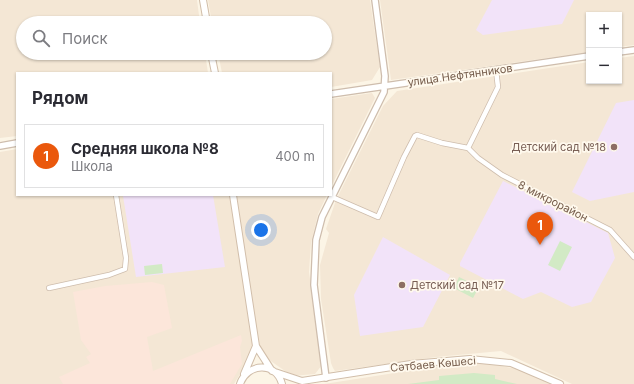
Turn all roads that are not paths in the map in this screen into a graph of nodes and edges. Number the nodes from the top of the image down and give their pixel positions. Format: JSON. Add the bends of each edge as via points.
{"nodes":[{"id":1,"x":203,"y":0,"type":"edge"},
{"id":2,"x":375,"y":0,"type":"edge"},
{"id":3,"x":206,"y":16,"type":"edge"},
{"id":4,"x":634,"y":50,"type":"edge"},
{"id":5,"x":622,"y":52,"type":"edge"},
{"id":6,"x":586,"y":56,"type":"edge"},
{"id":7,"x":212,"y":60,"type":"edge"},
{"id":8,"x":496,"y":70,"type":"junction"},
{"id":9,"x":215,"y":72,"type":"edge"},
{"id":10,"x":385,"y":86,"type":"junction"},
{"id":11,"x":332,"y":94,"type":"edge"},
{"id":12,"x":16,"y":143,"type":"edge"},
{"id":13,"x":0,"y":146,"type":"edge"},
{"id":14,"x":468,"y":148,"type":"junction"},
{"id":15,"x":116,"y":196,"type":"edge"},
{"id":16,"x":234,"y":196,"type":"edge"},
{"id":17,"x":332,"y":197,"type":"junction"},
{"id":18,"x":634,"y":257,"type":"edge"},
{"id":19,"x":49,"y":288,"type":"dead end"},
{"id":20,"x":256,"y":346,"type":"junction"},
{"id":21,"x":272,"y":370,"type":"junction"},
{"id":22,"x":327,"y":381,"type":"edge"},
{"id":23,"x":240,"y":382,"type":"edge"},
{"id":24,"x":300,"y":383,"type":"edge"},
{"id":25,"x":282,"y":384,"type":"edge"},
{"id":26,"x":560,"y":384,"type":"edge"}],
"edges":[{"from":1,"to":3,"type":"main road"},
{"from":2,"to":10,"type":"street"},
{"from":4,"to":5,"type":"street"},
{"from":6,"to":8,"type":"street","name":"улица Нефтянников"},
{"from":7,"to":9,"type":"main road"},
{"from":8,"to":10,"type":"street","name":"улица Нефтянников"},
{"from":8,"to":14,"type":"street","via":[[498,87]]},
{"from":10,"to":11,"type":"street","name":"улица Нефтянников"},
{"from":10,"to":17,"type":"street"},
{"from":12,"to":13,"type":"street"},
{"from":14,"to":17,"type":"street","via":[[415,136],[378,217]]},
{"from":14,"to":18,"type":"street","name":"8 микрорайон","via":[[502,175],[610,230]]},
{"from":15,"to":19,"type":"street","via":[[126,258],[125,269]]},
{"from":16,"to":20,"type":"main road"},
{"from":17,"to":22,"type":"street","via":[[322,217],[316,240],[314,285]]},
{"from":20,"to":21,"type":"main road"},
{"from":20,"to":23,"type":"main road"},
{"from":21,"to":23,"type":"main road","name":"Сәтбаев Көшесі","via":[[259,367],[252,369]]},
{"from":21,"to":24,"type":"main road","name":"Сәтбаев Көшесі"},
{"from":21,"to":25,"type":"main road"},
{"from":22,"to":24,"type":"main road","name":"Сәтбаев Көшесі"},
{"from":22,"to":26,"type":"main road","name":"Сәтбаев Көшесі","via":[[411,364],[470,359],[512,363]]}]}
